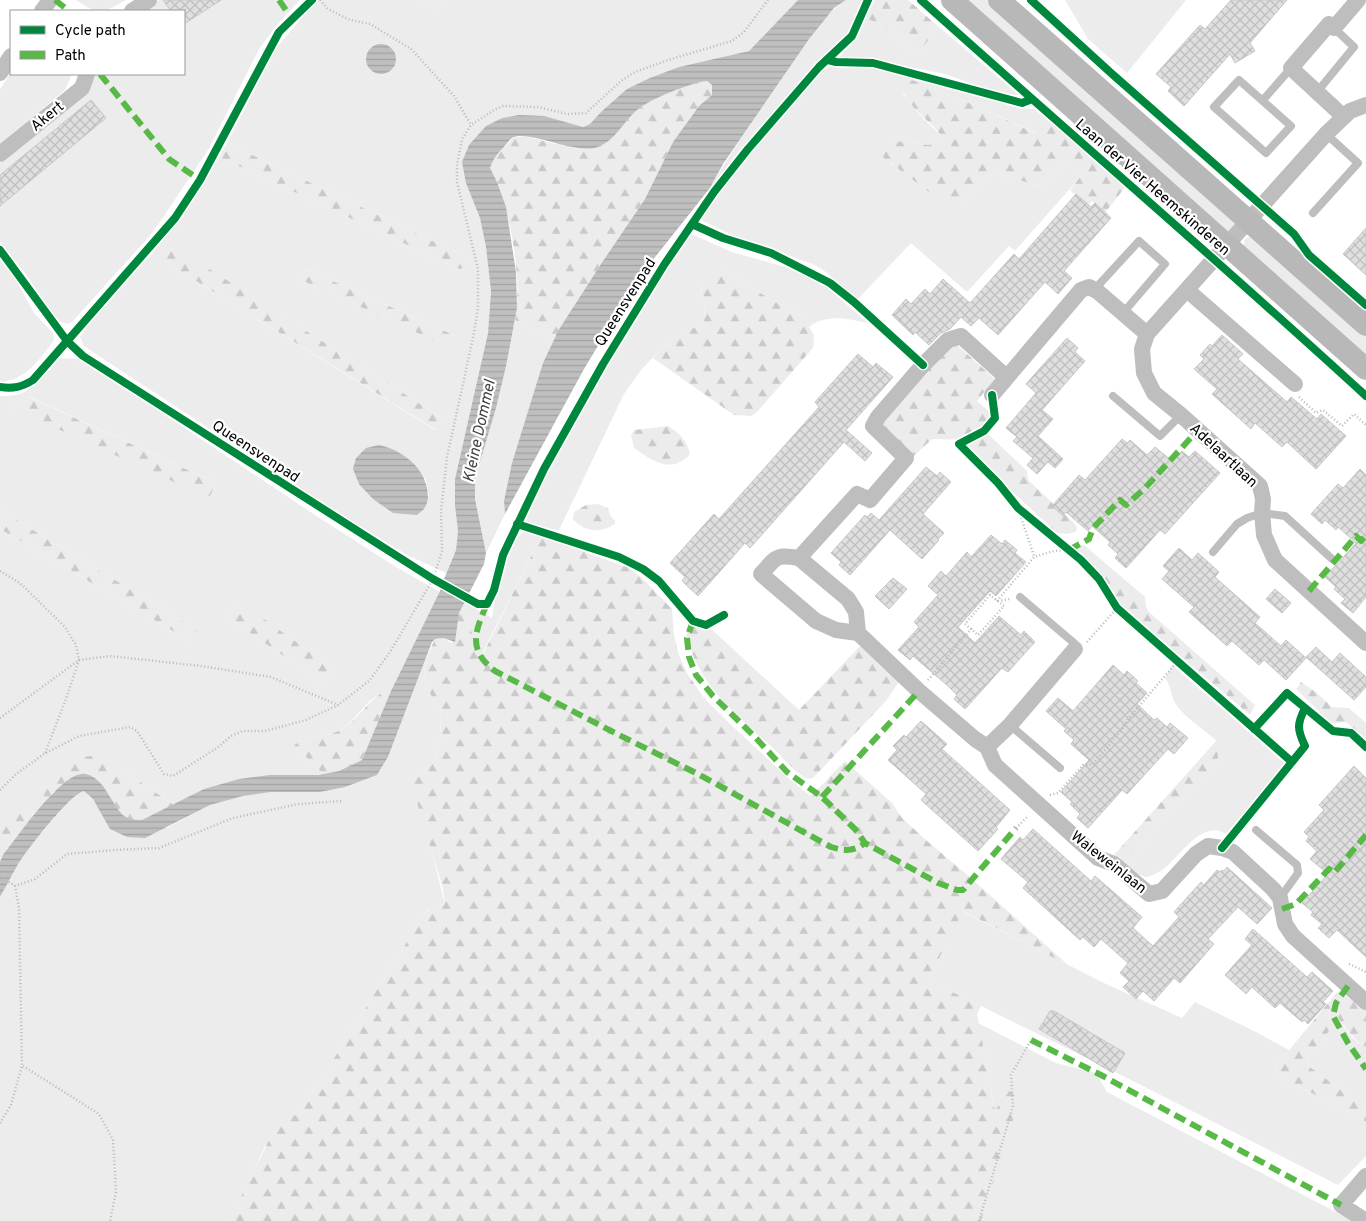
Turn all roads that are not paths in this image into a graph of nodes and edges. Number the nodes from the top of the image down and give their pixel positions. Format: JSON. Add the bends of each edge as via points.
{"nodes":[{"id":1,"x":149,"y":0,"type":"edge"},
{"id":2,"x":952,"y":0,"type":"edge"},
{"id":3,"x":1000,"y":0,"type":"edge"},
{"id":4,"x":1358,"y":0,"type":"edge"},
{"id":5,"x":134,"y":10,"type":"edge"},
{"id":6,"x":1334,"y":28,"type":"junction"},
{"id":7,"x":10,"y":58,"type":"edge"},
{"id":8,"x":1291,"y":68,"type":"junction"},
{"id":9,"x":0,"y":73,"type":"edge"},
{"id":10,"x":86,"y":75,"type":"edge"},
{"id":11,"x":1317,"y":92,"type":"junction"},
{"id":12,"x":1263,"y":100,"type":"junction"},
{"id":13,"x":1366,"y":105,"type":"edge"},
{"id":14,"x":1344,"y":117,"type":"junction"},
{"id":15,"x":1326,"y":134,"type":"junction"},
{"id":16,"x":0,"y":154,"type":"edge"},
{"id":17,"x":1314,"y":213,"type":"dead end"},
{"id":18,"x":1249,"y":221,"type":"junction"},
{"id":19,"x":1228,"y":246,"type":"junction"},
{"id":20,"x":1094,"y":290,"type":"junction"},
{"id":21,"x":1187,"y":290,"type":"junction"},
{"id":22,"x":1122,"y":313,"type":"junction"},
{"id":23,"x":1366,"y":325,"type":"edge"},
{"id":24,"x":1148,"y":334,"type":"junction"},
{"id":25,"x":1366,"y":369,"type":"edge"},
{"id":26,"x":1006,"y":377,"type":"junction"},
{"id":27,"x":1295,"y":384,"type":"road end"},
{"id":28,"x":992,"y":394,"type":"dead end"},
{"id":29,"x":1113,"y":396,"type":"dead end"},
{"id":30,"x":1181,"y":415,"type":"junction"},
{"id":31,"x":1262,"y":513,"type":"junction"},
{"id":32,"x":1213,"y":552,"type":"dead end"},
{"id":33,"x":798,"y":558,"type":"junction"},
{"id":34,"x":1331,"y":558,"type":"dead end"},
{"id":35,"x":1020,"y":597,"type":"dead end"},
{"id":36,"x":858,"y":634,"type":"junction"},
{"id":37,"x":1366,"y":643,"type":"edge"},
{"id":38,"x":1075,"y":649,"type":"joint"},
{"id":39,"x":1010,"y":725,"type":"junction"},
{"id":40,"x":987,"y":747,"type":"junction"},
{"id":41,"x":1060,"y":768,"type":"dead end"},
{"id":42,"x":1256,"y":830,"type":"dead end"},
{"id":43,"x":1280,"y":898,"type":"junction"},
{"id":44,"x":1366,"y":1002,"type":"edge"},
{"id":45,"x":1366,"y":1176,"type":"edge"},
{"id":46,"x":1366,"y":1221,"type":"edge"}],
"edges":[{"from":1,"to":5,"type":"street"},
{"from":2,"to":19,"type":"street","name":"Laan der Vier Heemskinderen"},
{"from":3,"to":18,"type":"street"},
{"from":4,"to":6,"type":"street"},
{"from":6,"to":8,"type":"street","via":[[1328,24]]},
{"from":6,"to":11,"type":"lane","via":[[1354,47]]},
{"from":7,"to":9,"type":"street"},
{"from":8,"to":11,"type":"street"},
{"from":8,"to":12,"type":"lane"},
{"from":10,"to":16,"type":"street","name":"Akert","via":[[82,88]]},
{"from":11,"to":14,"type":"street"},
{"from":12,"to":12,"type":"lane","via":[[1290,126],[1266,153],[1214,107],[1239,80]]},
{"from":13,"to":14,"type":"street","name":"Adelaartlaan"},
{"from":14,"to":15,"type":"street","name":"Adelaartlaan"},
{"from":15,"to":17,"type":"lane","via":[[1358,163]]},
{"from":15,"to":18,"type":"street","name":"Adelaartlaan"},
{"from":18,"to":19,"type":"street","name":"Adelaartlaan"},
{"from":18,"to":23,"type":"street"},
{"from":19,"to":21,"type":"street","name":"Adelaartlaan"},
{"from":19,"to":25,"type":"street","name":"Laan der Vier Heemskinderen"},
{"from":20,"to":22,"type":"street"},
{"from":20,"to":22,"type":"lane","via":[[1139,241],[1165,264]]},
{"from":20,"to":26,"type":"street","via":[[1089,287],[1081,290]]},
{"from":21,"to":24,"type":"street","name":"Adelaartlaan"},
{"from":21,"to":27,"type":"street"},
{"from":22,"to":24,"type":"street"},
{"from":24,"to":30,"type":"street","name":"Adelaartlaan","via":[[1142,349],[1144,373],[1154,393]]},
{"from":26,"to":28,"type":"street"},
{"from":26,"to":33,"type":"street","via":[[961,336],[948,340],[873,426],[906,458],[870,500],[857,494]]},
{"from":29,"to":30,"type":"lane","via":[[1160,436]]},
{"from":30,"to":31,"type":"street","name":"Adelaartlaan","via":[[1260,486]]},
{"from":31,"to":32,"type":"lane","via":[[1237,524]]},
{"from":31,"to":34,"type":"lane","via":[[1285,516]]},
{"from":31,"to":37,"type":"street","name":"Adelaartlaan","via":[[1264,535],[1275,560]]},
{"from":33,"to":36,"type":"street","via":[[848,599],[856,612]]},
{"from":33,"to":36,"type":"street","via":[[783,555],[762,574],[816,621],[836,630]]},
{"from":35,"to":38,"type":"lane","via":[[1074,643]]},
{"from":36,"to":40,"type":"street","name":"Waleweinlaan","via":[[919,691]]},
{"from":38,"to":39,"type":"street"},
{"from":39,"to":40,"type":"street"},
{"from":39,"to":41,"type":"lane"},
{"from":40,"to":43,"type":"street","name":"Waleweinlaan","via":[[995,765],[1098,858],[1114,864],[1149,894],[1162,892],[1196,854],[1208,846],[1233,852]]},
{"from":42,"to":43,"type":"lane","via":[[1297,865],[1298,873]]},
{"from":43,"to":44,"type":"street","via":[[1285,924],[1293,936]]},
{"from":45,"to":46,"type":"street","via":[[1341,1205]]}]}
